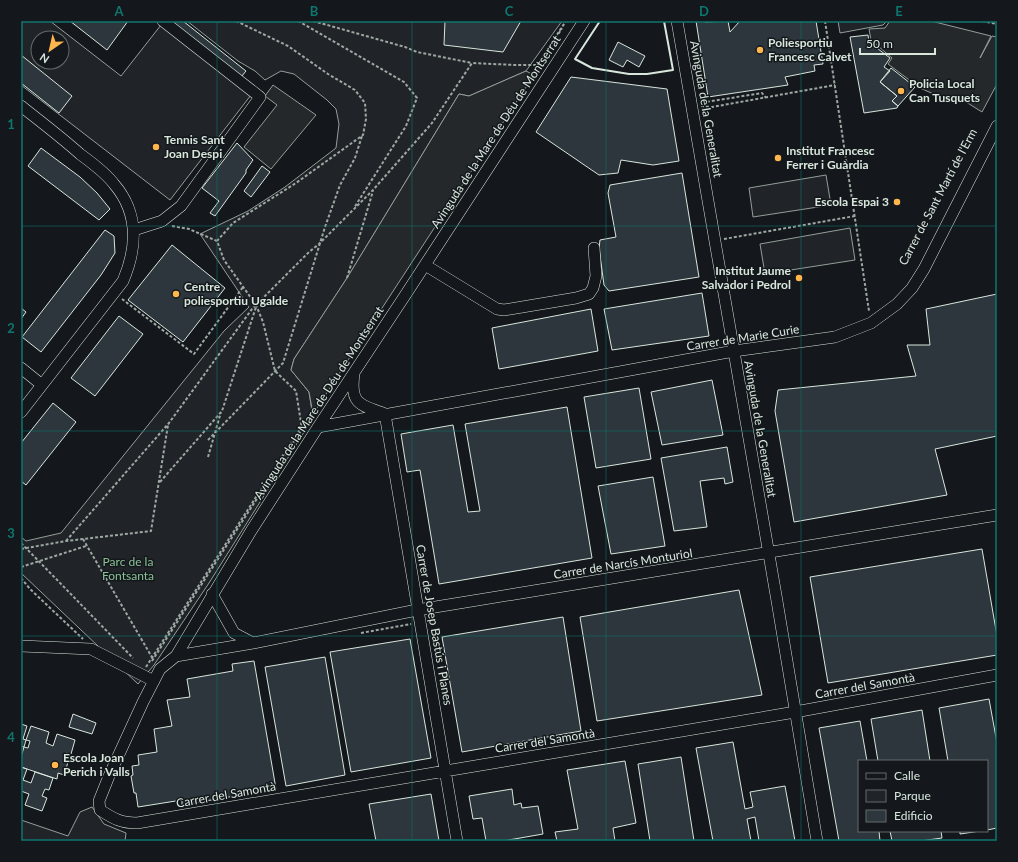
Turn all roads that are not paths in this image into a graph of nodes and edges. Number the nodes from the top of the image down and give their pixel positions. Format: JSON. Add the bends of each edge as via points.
{"nodes":[{"id":1,"x":163,"y":21,"type":"edge"},
{"id":2,"x":584,"y":21,"type":"edge"},
{"id":3,"x":677,"y":21,"type":"edge"},
{"id":4,"x":21,"y":106,"type":"edge"},
{"id":5,"x":997,"y":126,"type":"edge"},
{"id":6,"x":134,"y":230,"type":"junction"},
{"id":7,"x":594,"y":248,"type":"dead end"},
{"id":8,"x":425,"y":265,"type":"junction"},
{"id":9,"x":734,"y":351,"type":"junction"},
{"id":10,"x":21,"y":368,"type":"edge"},
{"id":11,"x":354,"y":374,"type":"junction"},
{"id":12,"x":42,"y":385,"type":"junction"},
{"id":13,"x":21,"y":412,"type":"edge"},
{"id":14,"x":385,"y":414,"type":"junction"},
{"id":15,"x":318,"y":426,"type":"junction"},
{"id":16,"x":997,"y":515,"type":"edge"},
{"id":17,"x":769,"y":553,"type":"junction"},
{"id":18,"x":212,"y":594,"type":"junction"},
{"id":19,"x":417,"y":610,"type":"junction"},
{"id":20,"x":254,"y":643,"type":"junction"},
{"id":21,"x":21,"y":646,"type":"edge"},
{"id":22,"x":176,"y":656,"type":"junction"},
{"id":23,"x":997,"y":676,"type":"edge"},
{"id":24,"x":154,"y":681,"type":"junction"},
{"id":25,"x":795,"y":712,"type":"junction"},
{"id":26,"x":446,"y":771,"type":"junction"},
{"id":27,"x":100,"y":810,"type":"joint"},
{"id":28,"x":457,"y":841,"type":"edge"},
{"id":29,"x":817,"y":841,"type":"edge"}],
"edges":[{"from":1,"to":6,"type":"street","via":[[260,97],[181,206],[162,221]]},
{"from":2,"to":8,"type":"street","name":"Avinguda de la Mare de Déu de Montserrat"},
{"from":3,"to":9,"type":"street","name":"Avinguda de la Generalitat"},
{"from":4,"to":6,"type":"street","via":[[115,185],[126,201]]},
{"from":5,"to":9,"type":"street","name":"Carrer de Marie Curie","via":[[924,269],[912,288],[897,304],[871,323],[835,338]]},
{"from":6,"to":12,"type":"street","via":[[131,260],[122,281]]},
{"from":7,"to":8,"type":"street","via":[[596,276],[589,294],[504,310],[497,309]]},
{"from":8,"to":11,"type":"street","name":"Avinguda de la Mare de Déu de Montserrat"},
{"from":9,"to":14,"type":"street","name":"Carrer de Marie Curie"},
{"from":9,"to":17,"type":"street","name":"Avinguda de la Generalitat"},
{"from":10,"to":12,"type":"street"},
{"from":11,"to":14,"type":"street","name":"Carrer de Marie Curie","via":[[352,389],[357,400],[363,407]]},
{"from":11,"to":15,"type":"street","name":"Avinguda de la Mare de Déu de Montserrat"},
{"from":12,"to":13,"type":"street"},
{"from":14,"to":15,"type":"street","name":"Carrer de Marie Curie"},
{"from":14,"to":19,"type":"street","name":"Carrer de Josep Bastús i Planes"},
{"from":15,"to":18,"type":"street","name":"Avinguda de la Mare de Déu de Montserrat"},
{"from":16,"to":17,"type":"street","name":"Carrer de Narcís Monturiol"},
{"from":17,"to":19,"type":"street","name":"Carrer de Narcís Monturiol"},
{"from":17,"to":25,"type":"street","name":"Avinguda de la Generalitat"},
{"from":18,"to":20,"type":"street","via":[[234,633]]},
{"from":18,"to":22,"type":"street","name":"Avinguda de la Mare de Déu de Montserrat"},
{"from":19,"to":20,"type":"street","name":"Carrer de Narcís Monturiol"},
{"from":19,"to":26,"type":"street","name":"Carrer de Josep Bastús i Planes"},
{"from":20,"to":22,"type":"street","name":"Carrer de Narcís Monturiol"},
{"from":21,"to":24,"type":"street","via":[[91,649]]},
{"from":22,"to":24,"type":"street","name":"Avinguda de la Mare de Déu de Montserrat","via":[[160,670]]},
{"from":23,"to":25,"type":"street","name":"Carrer del Samontà"},
{"from":24,"to":27,"type":"street","name":"Avinguda de la Mare de Déu de Montserrat","via":[[109,776],[99,801]]},
{"from":25,"to":26,"type":"street","name":"Carrer del Samontà"},
{"from":25,"to":29,"type":"street","name":"Avinguda de la Generalitat"},
{"from":26,"to":27,"type":"street","name":"Carrer del Samontà","via":[[137,823],[125,823]]},
{"from":26,"to":28,"type":"street","name":"Carrer de Josep Bastús i Planes"}]}
